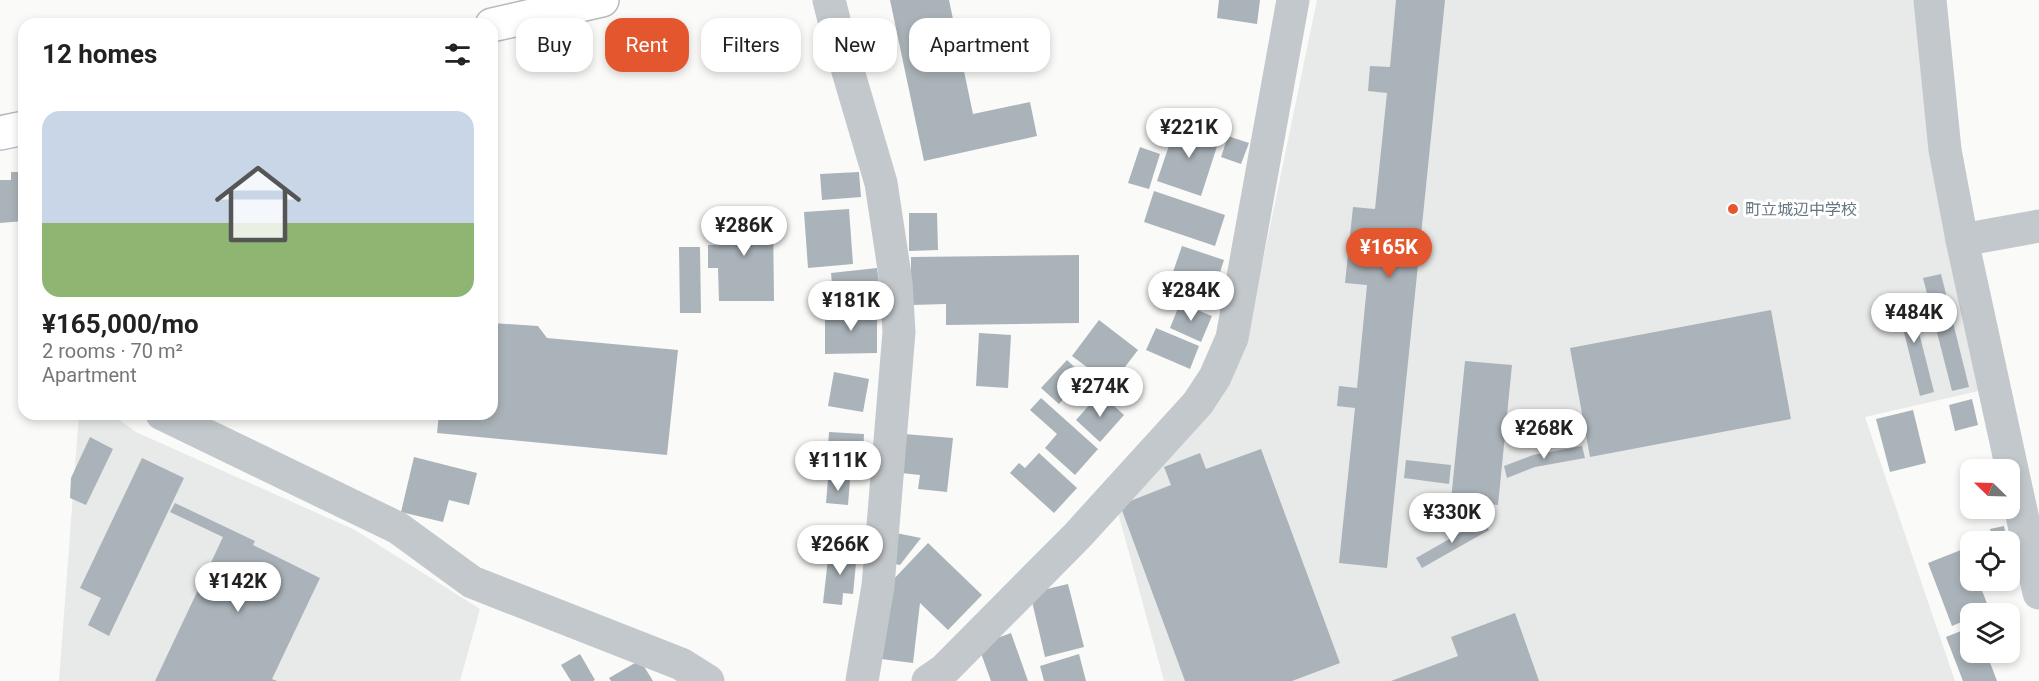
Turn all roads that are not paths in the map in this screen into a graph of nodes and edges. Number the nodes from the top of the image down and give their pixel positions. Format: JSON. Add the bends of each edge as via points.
{"nodes":[{"id":1,"x":602,"y":0,"type":"edge"},
{"id":2,"x":830,"y":0,"type":"edge"},
{"id":3,"x":1293,"y":0,"type":"edge"},
{"id":4,"x":1929,"y":0,"type":"edge"},
{"id":5,"x":498,"y":24,"type":"edge"},
{"id":6,"x":18,"y":129,"type":"edge"},
{"id":7,"x":0,"y":133,"type":"edge"},
{"id":8,"x":2039,"y":226,"type":"edge"},
{"id":9,"x":1962,"y":240,"type":"junction"},
{"id":10,"x":174,"y":420,"type":"edge"},
{"id":11,"x":2039,"y":593,"type":"edge"},
{"id":12,"x":708,"y":681,"type":"edge"},
{"id":13,"x":862,"y":681,"type":"edge"},
{"id":14,"x":928,"y":681,"type":"edge"}],
"edges":[{"from":1,"to":5,"type":"main road"},
{"from":2,"to":13,"type":"street","via":[[881,183],[896,282],[899,333],[878,586]]},
{"from":3,"to":14,"type":"street","via":[[1232,338],[1215,377],[1198,403],[1078,535],[944,670]]},
{"from":4,"to":9,"type":"street","via":[[1945,150]]},
{"from":6,"to":7,"type":"main road"},
{"from":8,"to":9,"type":"street"},
{"from":9,"to":11,"type":"street"},
{"from":10,"to":12,"type":"street","via":[[398,528],[472,582],[681,664]]}]}
